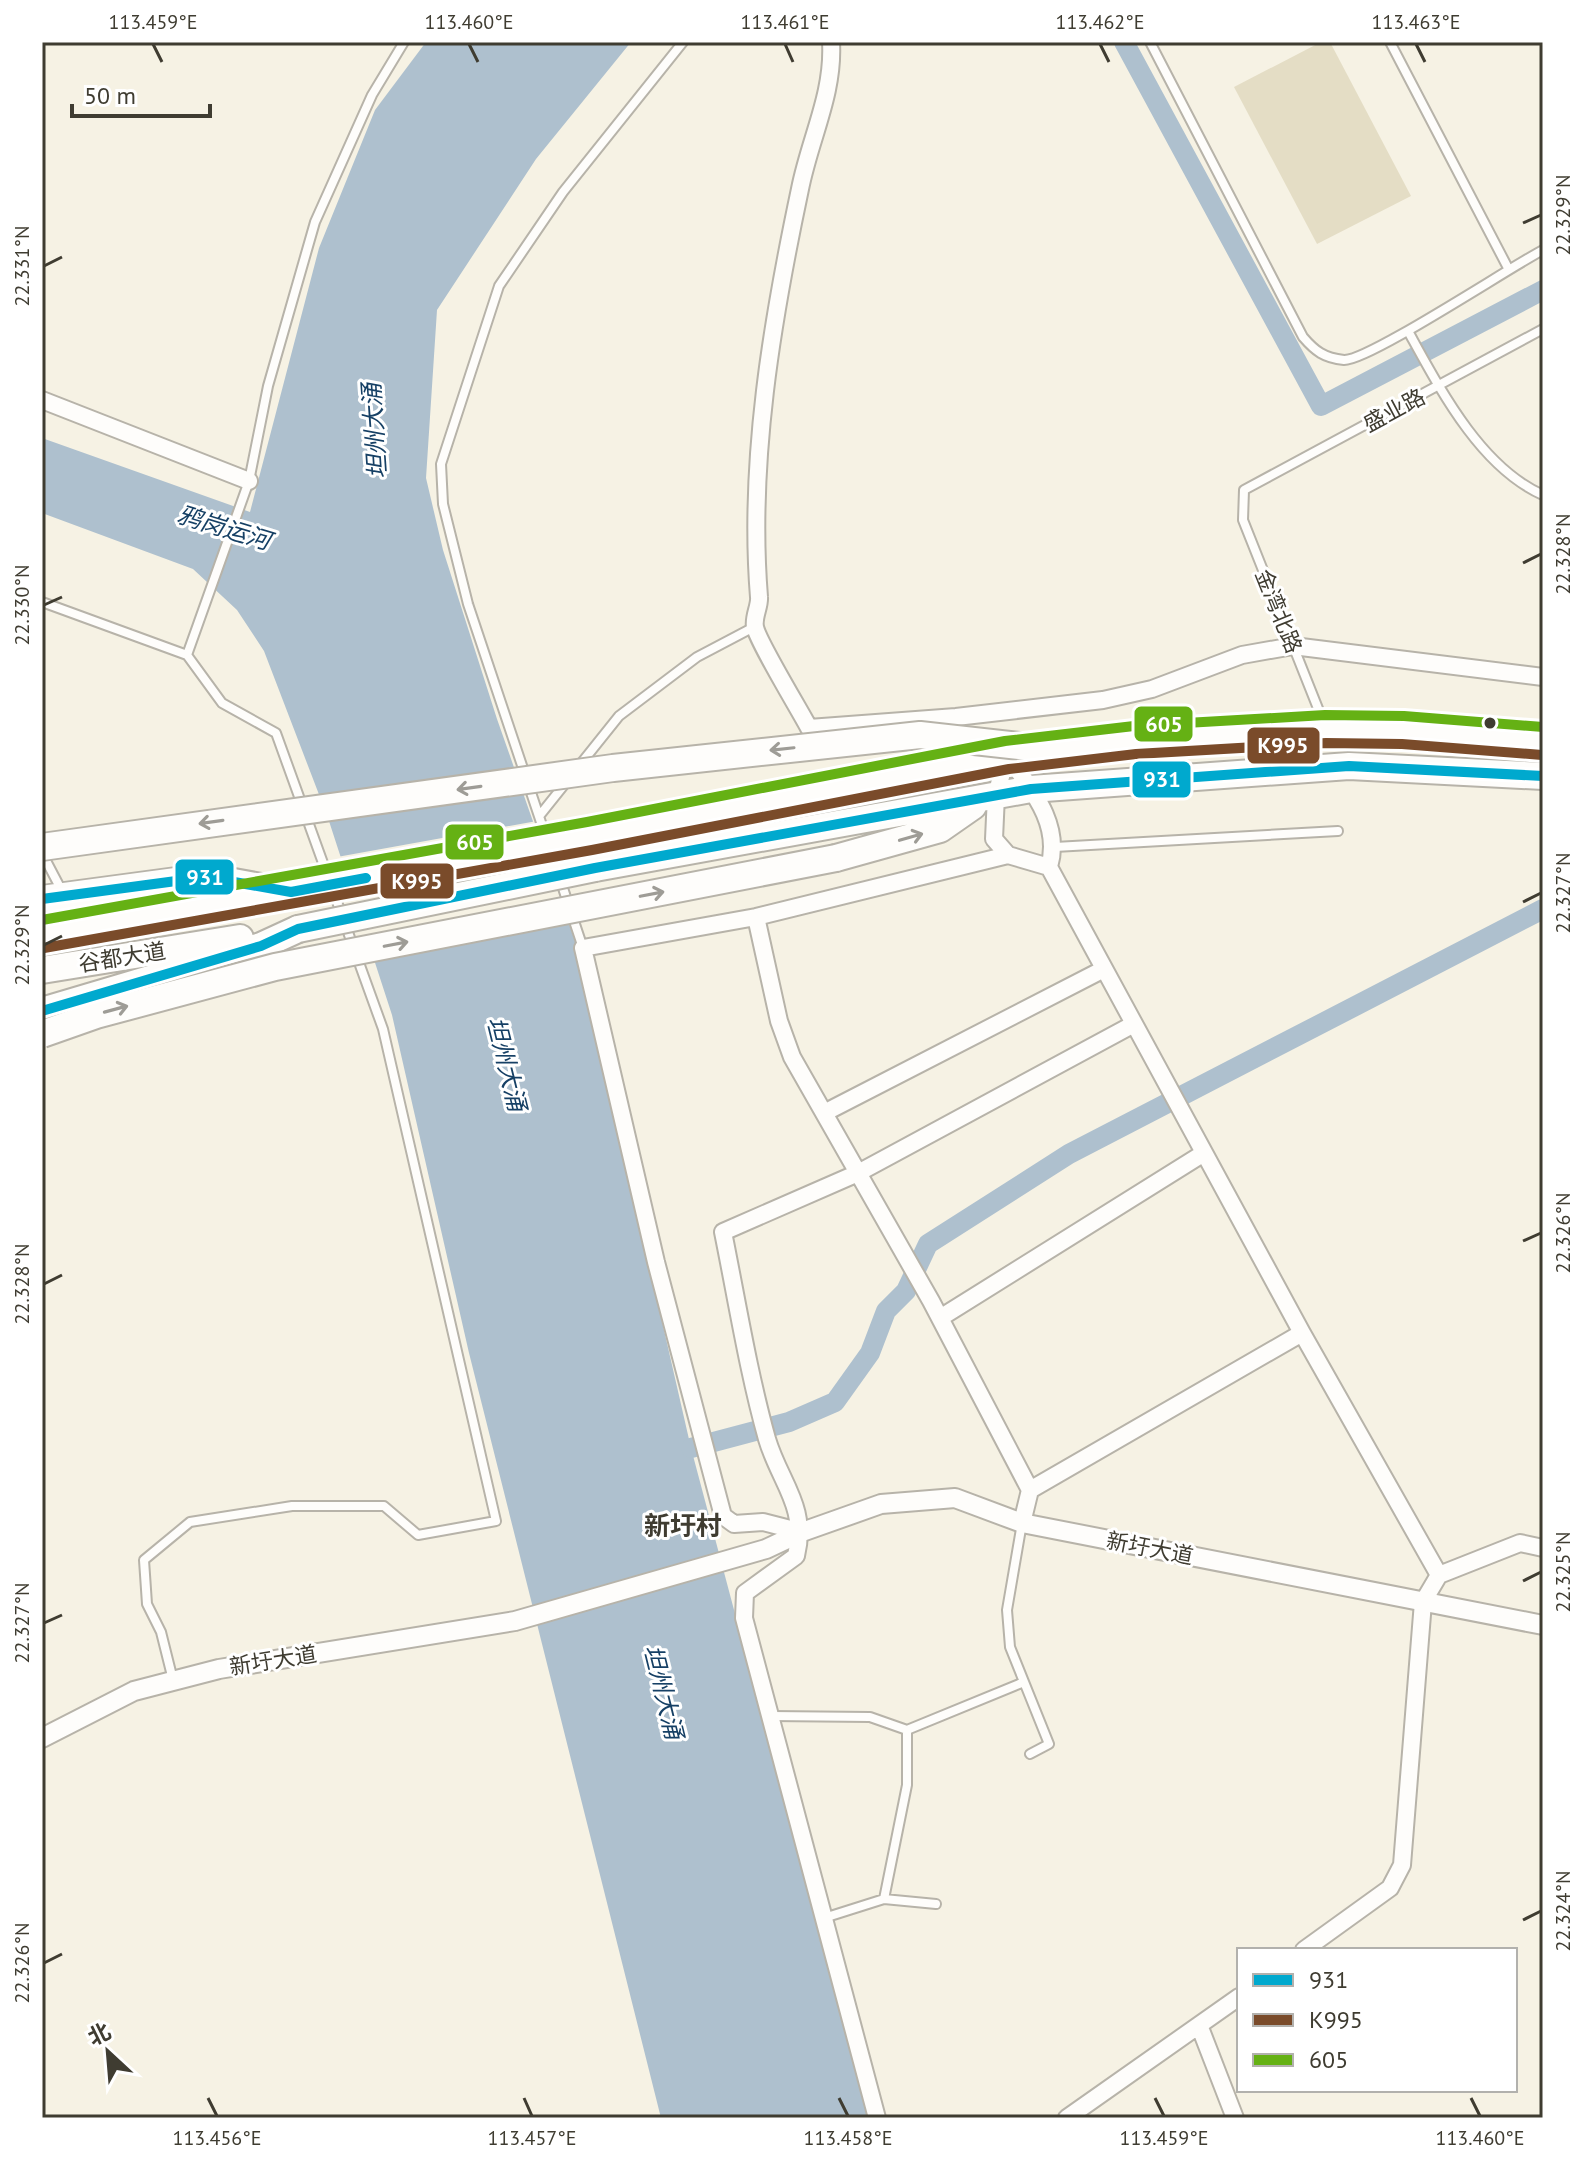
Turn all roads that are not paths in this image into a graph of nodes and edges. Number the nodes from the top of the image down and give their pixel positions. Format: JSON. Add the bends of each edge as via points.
{"nodes":[{"id":1,"x":404,"y":42,"type":"edge"},
{"id":2,"x":683,"y":42,"type":"edge"},
{"id":3,"x":831,"y":42,"type":"edge"},
{"id":4,"x":1150,"y":42,"type":"edge"},
{"id":5,"x":1390,"y":42,"type":"edge"},
{"id":6,"x":1543,"y":250,"type":"edge"},
{"id":7,"x":1508,"y":268,"type":"junction"},
{"id":8,"x":1543,"y":329,"type":"edge"},
{"id":9,"x":1408,"y":331,"type":"junction"},
{"id":10,"x":1438,"y":386,"type":"junction"},
{"id":11,"x":42,"y":400,"type":"edge"},
{"id":12,"x":246,"y":489,"type":"junction"},
{"id":13,"x":1244,"y":490,"type":"joint"},
{"id":14,"x":1543,"y":495,"type":"edge"},
{"id":15,"x":42,"y":602,"type":"edge"},
{"id":16,"x":755,"y":627,"type":"junction"},
{"id":17,"x":1293,"y":646,"type":"junction"},
{"id":18,"x":187,"y":655,"type":"junction"},
{"id":19,"x":1543,"y":677,"type":"edge"},
{"id":20,"x":1326,"y":729,"type":"junction"},
{"id":21,"x":1543,"y":741,"type":"edge"},
{"id":22,"x":1055,"y":750,"type":"junction"},
{"id":23,"x":1007,"y":755,"type":"junction"},
{"id":24,"x":1543,"y":776,"type":"edge"},
{"id":25,"x":1031,"y":789,"type":"junction"},
{"id":26,"x":988,"y":798,"type":"junction"},
{"id":27,"x":540,"y":815,"type":"junction"},
{"id":28,"x":1338,"y":831,"type":"dead end"},
{"id":29,"x":1055,"y":847,"type":"junction"},
{"id":30,"x":42,"y":850,"type":"edge"},
{"id":31,"x":1008,"y":855,"type":"junction"},
{"id":32,"x":1049,"y":867,"type":"junction"},
{"id":33,"x":291,"y":892,"type":"junction"},
{"id":34,"x":54,"y":898,"type":"edge"},
{"id":35,"x":756,"y":917,"type":"junction"},
{"id":36,"x":298,"y":929,"type":"junction"},
{"id":37,"x":42,"y":934,"type":"edge"},
{"id":38,"x":583,"y":948,"type":"junction"},
{"id":39,"x":1104,"y":969,"type":"junction"},
{"id":40,"x":42,"y":970,"type":"edge"},
{"id":41,"x":42,"y":1011,"type":"edge"},
{"id":42,"x":1134,"y":1024,"type":"junction"},
{"id":43,"x":42,"y":1034,"type":"edge"},
{"id":44,"x":824,"y":1113,"type":"junction"},
{"id":45,"x":1204,"y":1153,"type":"junction"},
{"id":46,"x":858,"y":1173,"type":"junction"},
{"id":47,"x":940,"y":1318,"type":"junction"},
{"id":48,"x":1302,"y":1333,"type":"junction"},
{"id":49,"x":1030,"y":1490,"type":"junction"},
{"id":50,"x":1022,"y":1523,"type":"junction"},
{"id":51,"x":802,"y":1532,"type":"junction"},
{"id":52,"x":1543,"y":1548,"type":"edge"},
{"id":53,"x":1439,"y":1575,"type":"junction"},
{"id":54,"x":1423,"y":1602,"type":"junction"},
{"id":55,"x":1543,"y":1625,"type":"edge"},
{"id":56,"x":173,"y":1680,"type":"junction"},
{"id":57,"x":1024,"y":1682,"type":"junction"},
{"id":58,"x":770,"y":1716,"type":"junction"},
{"id":59,"x":907,"y":1730,"type":"junction"},
{"id":60,"x":42,"y":1738,"type":"edge"},
{"id":61,"x":1030,"y":1754,"type":"dead end"},
{"id":62,"x":884,"y":1899,"type":"junction"},
{"id":63,"x":936,"y":1904,"type":"dead end"},
{"id":64,"x":824,"y":1918,"type":"junction"},
{"id":65,"x":1307,"y":1948,"type":"edge"},
{"id":66,"x":1237,"y":1998,"type":"edge"},
{"id":67,"x":1199,"y":2025,"type":"junction"},
{"id":68,"x":877,"y":2118,"type":"edge"},
{"id":69,"x":1067,"y":2118,"type":"edge"},
{"id":70,"x":1235,"y":2118,"type":"edge"}],
"edges":[{"from":1,"to":12,"type":"lane","via":[[372,95],[315,222],[268,386]]},
{"from":2,"to":27,"type":"lane","via":[[563,192],[499,286],[441,464],[443,504],[468,604]]},
{"from":3,"to":16,"type":"street","via":[[830,89],[808,151],[776,313],[758,477]]},
{"from":4,"to":9,"type":"lane","via":[[1303,337],[1319,355],[1347,360]]},
{"from":5,"to":7,"type":"lane"},
{"from":6,"to":7,"type":"lane"},
{"from":7,"to":9,"type":"lane"},
{"from":8,"to":10,"type":"lane","name":"盛业路"},
{"from":9,"to":10,"type":"lane"},
{"from":10,"to":13,"type":"lane","name":"盛业路"},
{"from":10,"to":14,"type":"lane","via":[[1459,420],[1522,486]]},
{"from":11,"to":12,"type":"street"},
{"from":12,"to":18,"type":"lane"},
{"from":13,"to":17,"type":"lane","name":"金湾北路","via":[[1243,520]]},
{"from":15,"to":18,"type":"lane"},
{"from":16,"to":17,"type":"street","via":[[809,728],[1103,700],[1152,689],[1242,655]]},
{"from":16,"to":27,"type":"lane","via":[[697,657],[619,716]]},
{"from":17,"to":19,"type":"street"},
{"from":17,"to":20,"type":"lane","name":"金湾北路"},
{"from":18,"to":56,"type":"lane","via":[[222,703],[276,733],[316,834],[383,1029],[496,1521],[418,1535],[384,1506],[292,1506],[190,1522],[144,1560],[147,1604],[161,1632]]},
{"from":20,"to":21,"type":"highway"},
{"from":20,"to":22,"type":"highway"},
{"from":22,"to":23,"type":"highway"},
{"from":22,"to":30,"type":"highway","one_way":true,"bridge":true,"via":[[920,735],[613,768]]},
{"from":23,"to":25,"type":"street"},
{"from":23,"to":26,"type":"street"},
{"from":23,"to":33,"type":"highway","name":"谷都大道","bridge":true},
{"from":24,"to":25,"type":"highway","via":[[1349,766]]},
{"from":25,"to":26,"type":"highway"},
{"from":25,"to":29,"type":"street","via":[[1049,820]]},
{"from":26,"to":31,"type":"street","via":[[994,839]]},
{"from":26,"to":36,"type":"highway","bridge":true,"via":[[595,868]]},
{"from":43,"to":26,"type":"highway","one_way":true,"bridge":true,"via":[[275,967],[836,858],[940,829]]},
{"from":27,"to":38,"type":"lane"},
{"from":28,"to":29,"type":"lane"},
{"from":29,"to":32,"type":"street"},
{"from":30,"to":34,"type":"lane"},
{"from":31,"to":32,"type":"street"},
{"from":31,"to":35,"type":"street"},
{"from":32,"to":39,"type":"street"},
{"from":33,"to":34,"type":"highway","via":[[206,877]]},
{"from":33,"to":37,"type":"highway","name":"谷都大道"},
{"from":35,"to":38,"type":"street"},
{"from":35,"to":44,"type":"street","via":[[779,1021],[792,1057]]},
{"from":36,"to":40,"type":"highway","name":"谷都大道"},
{"from":36,"to":41,"type":"highway","via":[[261,946]]},
{"from":38,"to":51,"type":"street","via":[[656,1262],[723,1516],[734,1524],[763,1522]]},
{"from":39,"to":42,"type":"street"},
{"from":39,"to":44,"type":"street"},
{"from":42,"to":45,"type":"street"},
{"from":42,"to":46,"type":"street"},
{"from":44,"to":46,"type":"street"},
{"from":45,"to":47,"type":"street"},
{"from":45,"to":48,"type":"street"},
{"from":46,"to":47,"type":"street"},
{"from":46,"to":51,"type":"street","via":[[723,1232],[768,1441]]},
{"from":47,"to":49,"type":"street"},
{"from":48,"to":49,"type":"street"},
{"from":48,"to":53,"type":"street"},
{"from":49,"to":50,"type":"street"},
{"from":50,"to":51,"type":"street","name":"新圩大道","via":[[955,1498],[881,1504]]},
{"from":50,"to":54,"type":"street","name":"新圩大道"},
{"from":50,"to":57,"type":"lane","via":[[1007,1610],[1010,1647]]},
{"from":51,"to":56,"type":"street","name":"新圩大道","via":[[766,1549],[515,1621]]},
{"from":51,"to":58,"type":"street","via":[[796,1556],[745,1593],[744,1618]]},
{"from":52,"to":53,"type":"street","via":[[1520,1543]]},
{"from":53,"to":54,"type":"street"},
{"from":54,"to":55,"type":"street","name":"新圩大道"},
{"from":54,"to":65,"type":"street","via":[[1402,1865],[1390,1888]]},
{"from":56,"to":60,"type":"street","name":"新圩大道","via":[[134,1691]]},
{"from":57,"to":59,"type":"lane"},
{"from":57,"to":61,"type":"lane","via":[[1049,1744]]},
{"from":58,"to":59,"type":"lane","via":[[870,1717]]},
{"from":58,"to":64,"type":"street"},
{"from":59,"to":62,"type":"lane","via":[[907,1785]]},
{"from":62,"to":63,"type":"lane"},
{"from":62,"to":64,"type":"lane"},
{"from":64,"to":68,"type":"street"},
{"from":66,"to":67,"type":"street"},
{"from":67,"to":69,"type":"street"},
{"from":67,"to":70,"type":"street"}]}
